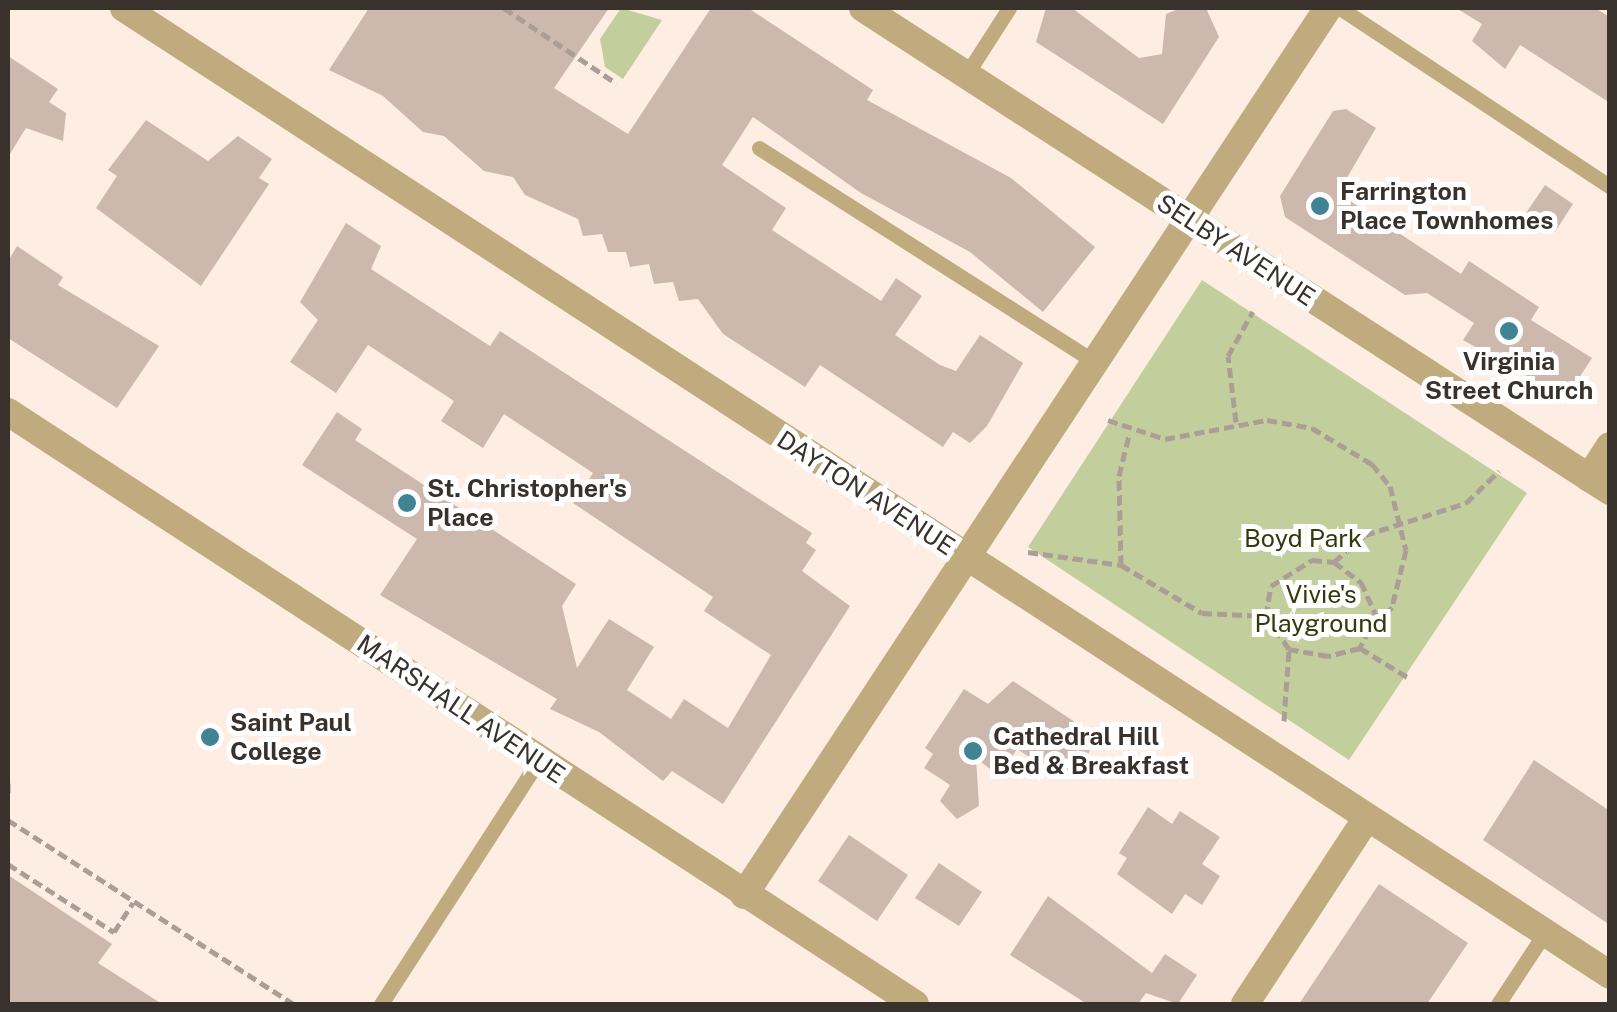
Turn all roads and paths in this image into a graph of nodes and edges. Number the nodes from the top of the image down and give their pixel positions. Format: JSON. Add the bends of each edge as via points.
{"nodes":[{"id":1,"x":124,"y":8,"type":"edge"},
{"id":2,"x":504,"y":8,"type":"edge"},
{"id":3,"x":862,"y":8,"type":"edge"},
{"id":4,"x":1009,"y":8,"type":"edge"},
{"id":5,"x":1328,"y":8,"type":"edge"},
{"id":6,"x":1340,"y":8,"type":"edge"},
{"id":7,"x":966,"y":75,"type":"junction"},
{"id":8,"x":616,"y":82,"type":"dead end"},
{"id":9,"x":759,"y":148,"type":"dead end"},
{"id":10,"x":1610,"y":186,"type":"edge"},
{"id":11,"x":1188,"y":219,"type":"junction"},
{"id":12,"x":1253,"y":310,"type":"dead end"},
{"id":13,"x":1095,"y":362,"type":"junction"},
{"id":14,"x":8,"y":412,"type":"edge"},
{"id":15,"x":1108,"y":420,"type":"dead end"},
{"id":16,"x":1236,"y":422,"type":"junction"},
{"id":17,"x":1130,"y":434,"type":"junction"},
{"id":18,"x":1610,"y":446,"type":"edge"},
{"id":19,"x":1499,"y":471,"type":"dead end"},
{"id":20,"x":1599,"y":484,"type":"edge"},
{"id":21,"x":1404,"y":522,"type":"junction"},
{"id":22,"x":1028,"y":552,"type":"dead end"},
{"id":23,"x":968,"y":559,"type":"junction"},
{"id":24,"x":1334,"y":562,"type":"junction"},
{"id":25,"x":1121,"y":565,"type":"junction"},
{"id":26,"x":1266,"y":616,"type":"junction"},
{"id":27,"x":1372,"y":632,"type":"junction"},
{"id":28,"x":1360,"y":648,"type":"junction"},
{"id":29,"x":1289,"y":649,"type":"junction"},
{"id":30,"x":1409,"y":678,"type":"dead end"},
{"id":31,"x":1284,"y":721,"type":"dead end"},
{"id":32,"x":539,"y":760,"type":"junction"},
{"id":33,"x":8,"y":782,"type":"edge"},
{"id":34,"x":8,"y":795,"type":"edge"},
{"id":35,"x":1366,"y":819,"type":"junction"},
{"id":36,"x":8,"y":820,"type":"edge"},
{"id":37,"x":8,"y":864,"type":"edge"},
{"id":38,"x":744,"y":895,"type":"junction"},
{"id":39,"x":134,"y":902,"type":"junction"},
{"id":40,"x":1544,"y":934,"type":"junction"},
{"id":41,"x":1610,"y":975,"type":"edge"},
{"id":42,"x":294,"y":1004,"type":"edge"},
{"id":43,"x":382,"y":1004,"type":"edge"},
{"id":44,"x":915,"y":1004,"type":"edge"},
{"id":45,"x":1245,"y":1004,"type":"edge"},
{"id":46,"x":1498,"y":1004,"type":"edge"}],
"edges":[{"from":1,"to":23,"type":"street","name":"DAYTON AVENUE"},
{"from":2,"to":8,"type":"path"},
{"from":3,"to":7,"type":"street","name":"SELBY AVENUE"},
{"from":4,"to":7,"type":"lane"},
{"from":5,"to":11,"type":"street"},
{"from":6,"to":10,"type":"lane"},
{"from":7,"to":11,"type":"street","name":"SELBY AVENUE"},
{"from":9,"to":13,"type":"lane"},
{"from":11,"to":13,"type":"street"},
{"from":11,"to":20,"type":"street","name":"SELBY AVENUE"},
{"from":12,"to":16,"type":"path","via":[[1228,356]]},
{"from":13,"to":23,"type":"street"},
{"from":14,"to":32,"type":"street","name":"MARSHALL AVENUE"},
{"from":15,"to":17,"type":"path"},
{"from":16,"to":17,"type":"path","via":[[1165,439]]},
{"from":16,"to":21,"type":"path","via":[[1312,428],[1348,444],[1390,486]]},
{"from":17,"to":25,"type":"path","via":[[1119,476]]},
{"from":18,"to":20,"type":"street"},
{"from":19,"to":21,"type":"path","via":[[1466,503]]},
{"from":21,"to":24,"type":"path","via":[[1365,535]]},
{"from":21,"to":27,"type":"path","via":[[1401,580]]},
{"from":22,"to":25,"type":"path"},
{"from":23,"to":35,"type":"street","name":"DAYTON AVENUE"},
{"from":23,"to":38,"type":"street"},
{"from":24,"to":26,"type":"path","via":[[1286,569]]},
{"from":24,"to":27,"type":"path","via":[[1374,600]]},
{"from":25,"to":26,"type":"path","via":[[1202,613]]},
{"from":26,"to":29,"type":"path"},
{"from":27,"to":28,"type":"path"},
{"from":28,"to":29,"type":"path","via":[[1328,656]]},
{"from":28,"to":30,"type":"path"},
{"from":29,"to":31,"type":"path"},
{"from":32,"to":38,"type":"street","name":"MARSHALL AVENUE"},
{"from":32,"to":43,"type":"lane"},
{"from":33,"to":34,"type":"path"},
{"from":35,"to":40,"type":"street","name":"DAYTON AVENUE"},
{"from":35,"to":45,"type":"street"},
{"from":36,"to":39,"type":"path"},
{"from":37,"to":39,"type":"path","via":[[114,932]]},
{"from":38,"to":44,"type":"street","name":"MARSHALL AVENUE"},
{"from":39,"to":42,"type":"path"},
{"from":40,"to":41,"type":"street","name":"DAYTON AVENUE"},
{"from":40,"to":46,"type":"lane"}]}
